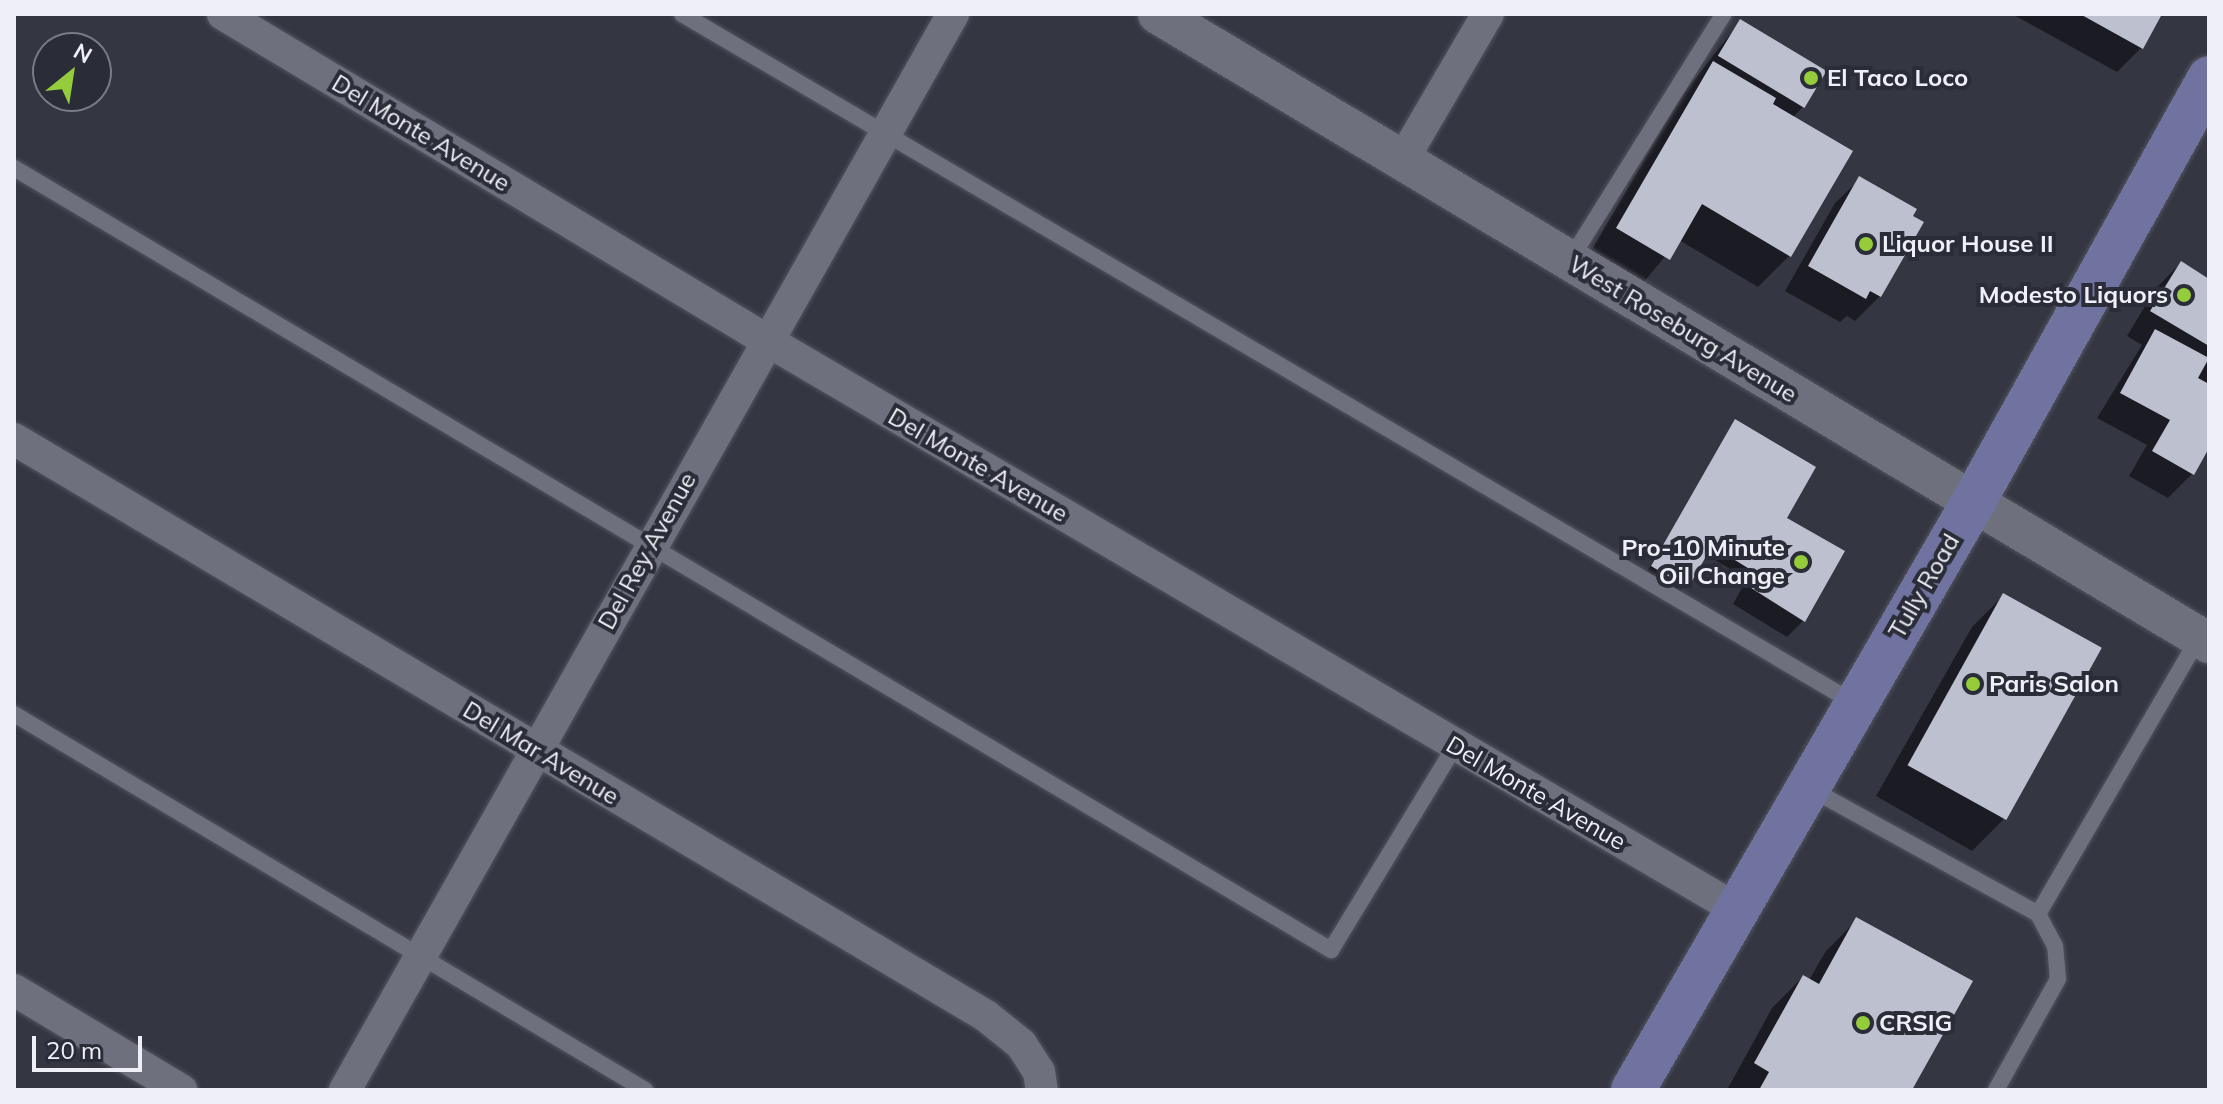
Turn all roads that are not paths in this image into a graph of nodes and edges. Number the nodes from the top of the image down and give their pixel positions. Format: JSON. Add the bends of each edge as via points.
{"nodes":[{"id":1,"x":223,"y":14,"type":"edge"},
{"id":2,"x":682,"y":14,"type":"edge"},
{"id":3,"x":953,"y":14,"type":"edge"},
{"id":4,"x":1488,"y":14,"type":"edge"},
{"id":5,"x":1724,"y":14,"type":"edge"},
{"id":6,"x":1184,"y":21,"type":"edge"},
{"id":7,"x":2209,"y":78,"type":"edge"},
{"id":8,"x":886,"y":135,"type":"junction"},
{"id":9,"x":1402,"y":161,"type":"junction"},
{"id":10,"x":14,"y":168,"type":"edge"},
{"id":11,"x":1570,"y":261,"type":"junction"},
{"id":12,"x":768,"y":341,"type":"junction"},
{"id":13,"x":14,"y":439,"type":"edge"},
{"id":14,"x":1974,"y":501,"type":"junction"},
{"id":15,"x":650,"y":544,"type":"junction"},
{"id":16,"x":2204,"y":640,"type":"edge"},
{"id":17,"x":1855,"y":704,"type":"junction"},
{"id":18,"x":14,"y":714,"type":"edge"},
{"id":19,"x":1455,"y":746,"type":"junction"},
{"id":20,"x":536,"y":750,"type":"junction"},
{"id":21,"x":1806,"y":786,"type":"junction"},
{"id":22,"x":1736,"y":909,"type":"junction"},
{"id":23,"x":2038,"y":914,"type":"junction"},
{"id":24,"x":421,"y":956,"type":"junction"},
{"id":25,"x":14,"y":990,"type":"edge"},
{"id":26,"x":181,"y":1090,"type":"edge"},
{"id":27,"x":345,"y":1090,"type":"edge"},
{"id":28,"x":645,"y":1090,"type":"edge"},
{"id":29,"x":1042,"y":1090,"type":"edge"},
{"id":30,"x":1633,"y":1090,"type":"edge"},
{"id":31,"x":1996,"y":1090,"type":"edge"}],
"edges":[{"from":1,"to":12,"type":"street","name":"Del Monte Avenue"},
{"from":2,"to":8,"type":"lane"},
{"from":3,"to":8,"type":"street","name":"Del Rey Avenue"},
{"from":4,"to":9,"type":"street"},
{"from":5,"to":11,"type":"lane"},
{"from":6,"to":9,"type":"street","name":"West Roseburg Avenue"},
{"from":7,"to":14,"type":"main road","name":"Tully Road"},
{"from":8,"to":12,"type":"street","name":"Del Rey Avenue"},
{"from":8,"to":17,"type":"lane"},
{"from":9,"to":11,"type":"street","name":"West Roseburg Avenue"},
{"from":10,"to":15,"type":"lane"},
{"from":11,"to":14,"type":"street","name":"West Roseburg Avenue"},
{"from":12,"to":15,"type":"street","name":"Del Rey Avenue"},
{"from":12,"to":19,"type":"street","name":"Del Monte Avenue"},
{"from":13,"to":20,"type":"street","name":"Del Mar Avenue"},
{"from":14,"to":16,"type":"street","name":"West Roseburg Avenue"},
{"from":14,"to":17,"type":"main road","name":"Tully Road"},
{"from":15,"to":19,"type":"lane","via":[[1331,950]]},
{"from":15,"to":20,"type":"street","name":"Del Rey Avenue"},
{"from":16,"to":23,"type":"lane"},
{"from":17,"to":21,"type":"main road","name":"Tully Road"},
{"from":18,"to":24,"type":"lane"},
{"from":19,"to":22,"type":"street","name":"Del Monte Avenue"},
{"from":20,"to":24,"type":"street","name":"Del Rey Avenue"},
{"from":20,"to":29,"type":"street","name":"Del Mar Avenue","via":[[986,1016],[1021,1044],[1039,1072]]},
{"from":21,"to":22,"type":"main road","name":"Tully Road"},
{"from":21,"to":23,"type":"lane"},
{"from":22,"to":30,"type":"main road","name":"Tully Road"},
{"from":23,"to":31,"type":"lane","via":[[2055,946],[2058,979]]},
{"from":24,"to":27,"type":"street","name":"Del Rey Avenue"},
{"from":24,"to":28,"type":"lane"},
{"from":25,"to":26,"type":"street"}]}
